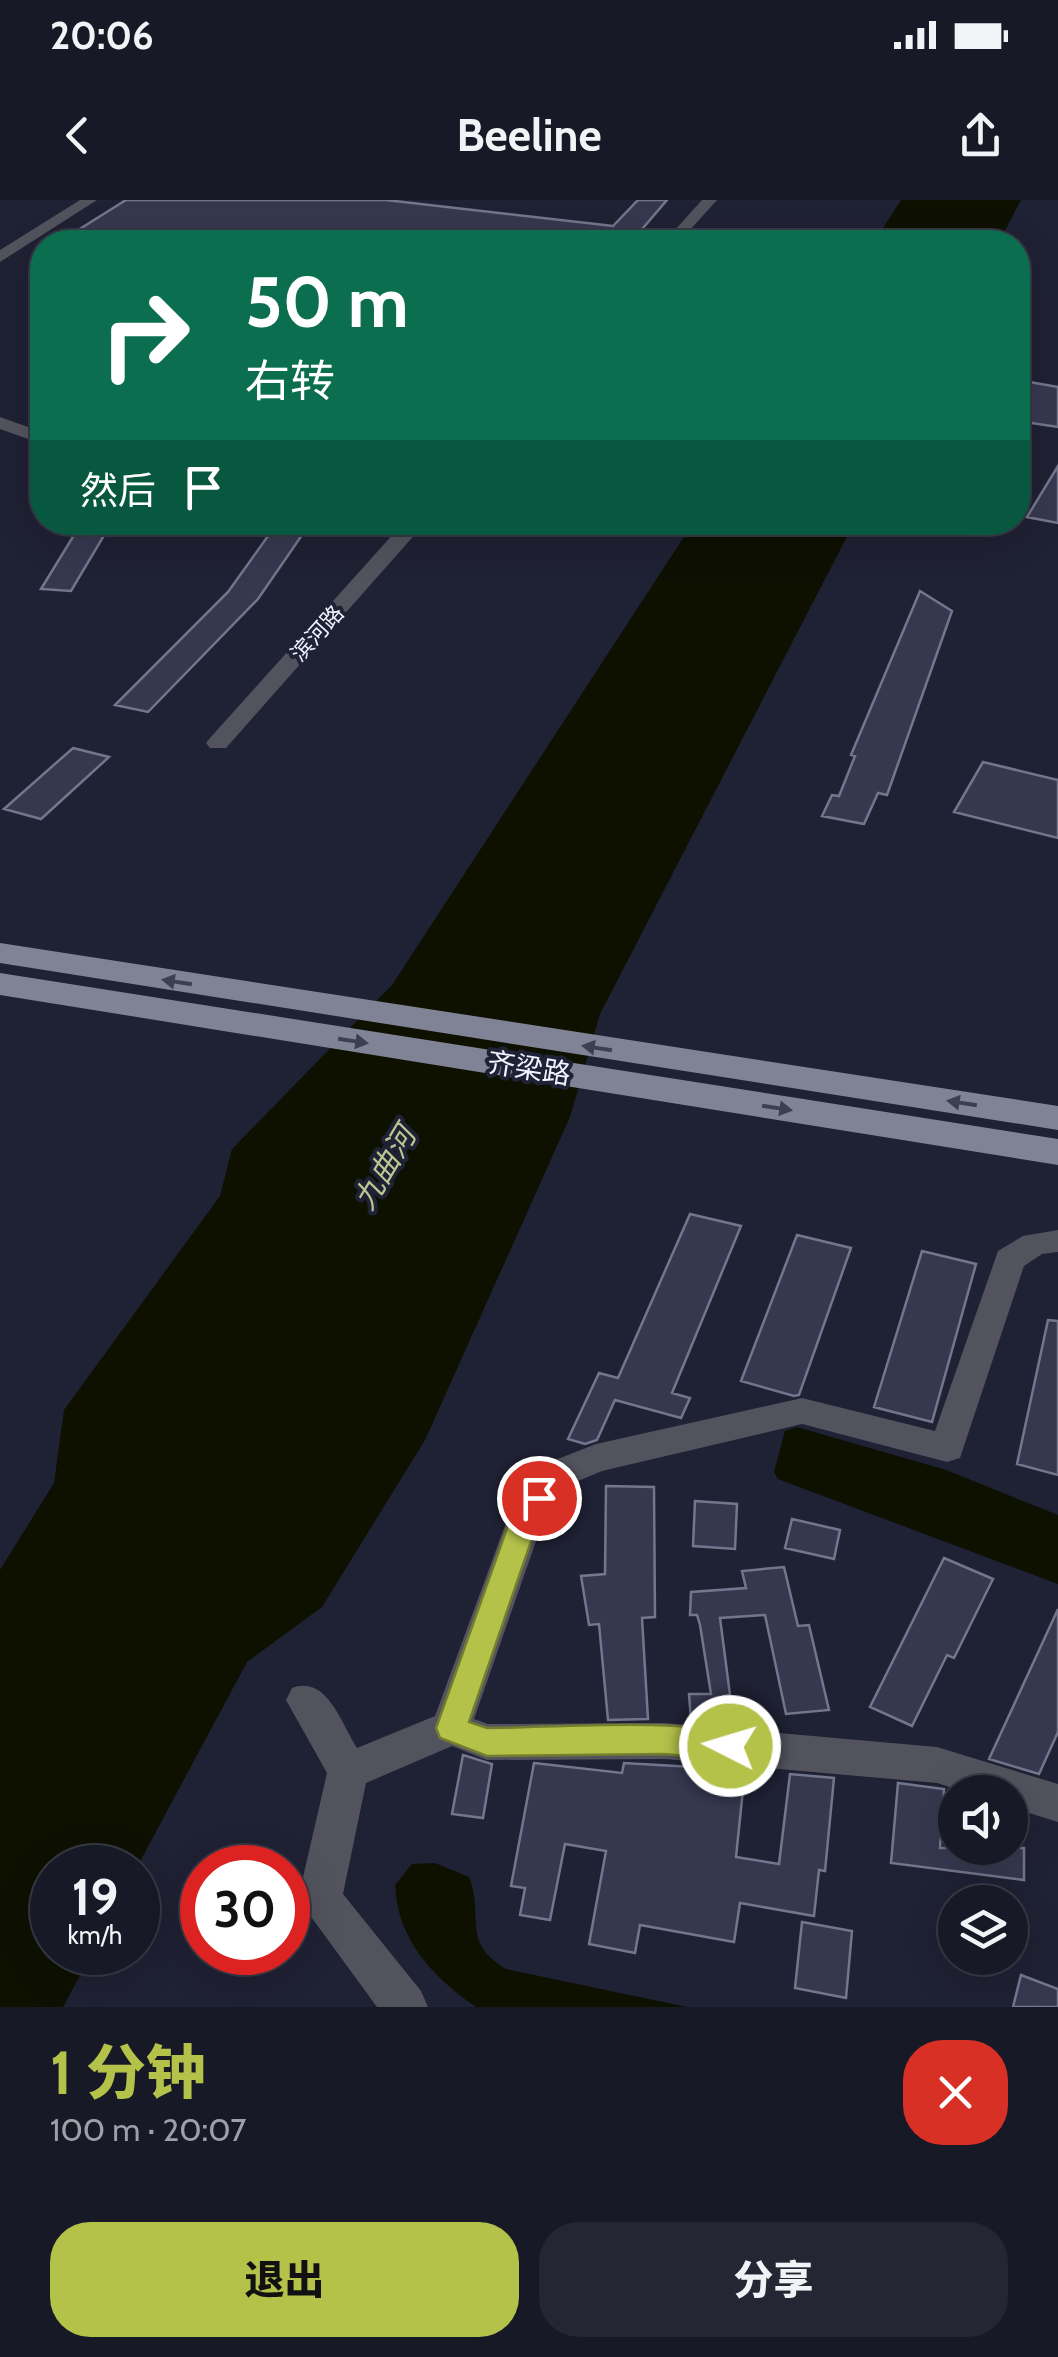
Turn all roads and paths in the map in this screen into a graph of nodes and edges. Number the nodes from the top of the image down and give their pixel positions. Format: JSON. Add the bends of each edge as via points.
{"nodes":[{"id":1,"x":90,"y":200,"type":"edge"},
{"id":2,"x":710,"y":200,"type":"edge"},
{"id":3,"x":43,"y":230,"type":"edge"},
{"id":4,"x":682,"y":230,"type":"edge"},
{"id":5,"x":30,"y":238,"type":"edge"},
{"id":6,"x":0,"y":257,"type":"edge"},
{"id":7,"x":0,"y":423,"type":"edge"},
{"id":8,"x":30,"y":434,"type":"edge"},
{"id":9,"x":404,"y":535,"type":"edge"},
{"id":10,"x":218,"y":743,"type":"dead end"},
{"id":11,"x":0,"y":953,"type":"edge"},
{"id":12,"x":0,"y":984,"type":"edge"},
{"id":13,"x":265,"y":1012,"type":"junction"},
{"id":14,"x":687,"y":1077,"type":"junction"},
{"id":15,"x":1058,"y":1118,"type":"edge"},
{"id":16,"x":1058,"y":1152,"type":"edge"},
{"id":17,"x":1058,"y":1240,"type":"edge"},
{"id":18,"x":306,"y":1700,"type":"dead end"},
{"id":19,"x":451,"y":1728,"type":"junction"},
{"id":20,"x":348,"y":1772,"type":"junction"},
{"id":21,"x":1058,"y":1803,"type":"edge"},
{"id":22,"x":405,"y":2007,"type":"edge"}],
"edges":[{"from":1,"to":3,"type":"street"},
{"from":2,"to":4,"type":"street"},
{"from":5,"to":6,"type":"street"},
{"from":7,"to":8,"type":"street"},
{"from":9,"to":10,"type":"street","name":"滨河路"},
{"from":13,"to":11,"type":"main road","name":"齐梁路","one_way":true},
{"from":12,"to":13,"type":"main road","name":"齐梁路"},
{"from":13,"to":14,"type":"main road","name":"齐梁路"},
{"from":15,"to":14,"type":"main road","name":"齐梁路","one_way":true},
{"from":14,"to":16,"type":"main road","name":"齐梁路","one_way":true},
{"from":17,"to":19,"type":"street","via":[[1034,1244],[1010,1259],[947,1448],[802,1411],[596,1458],[553,1476],[524,1520]]},
{"from":18,"to":20,"type":"street"},
{"from":19,"to":20,"type":"street"},
{"from":19,"to":21,"type":"street","via":[[487,1742],[664,1741],[937,1765]]},
{"from":20,"to":22,"type":"street","via":[[320,1899]]}]}
